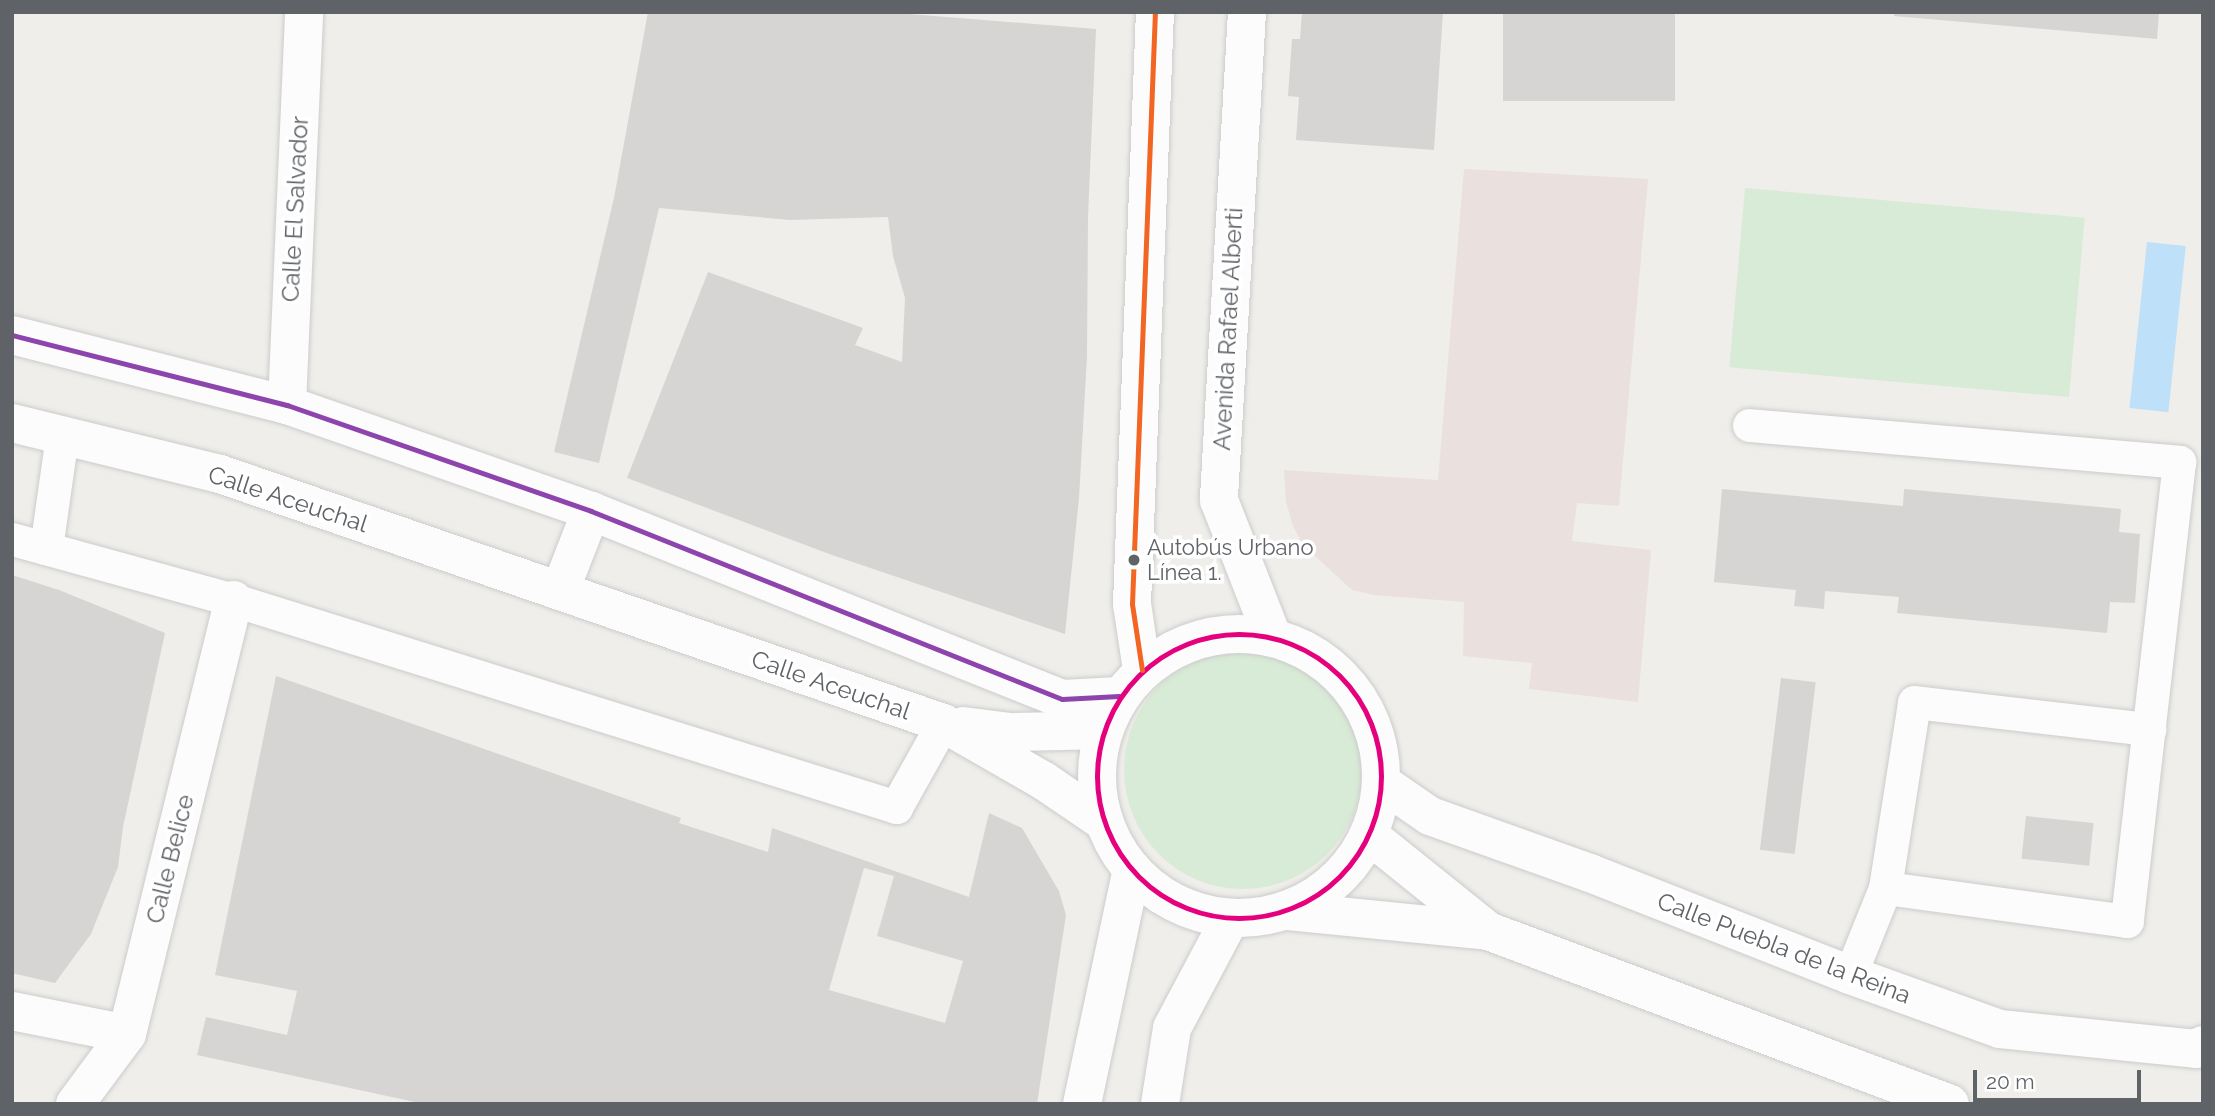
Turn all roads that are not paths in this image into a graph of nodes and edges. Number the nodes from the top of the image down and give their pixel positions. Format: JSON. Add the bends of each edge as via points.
{"nodes":[{"id":1,"x":304,"y":12,"type":"edge"},
{"id":2,"x":1155,"y":12,"type":"edge"},
{"id":3,"x":1247,"y":12,"type":"edge"},
{"id":4,"x":12,"y":335,"type":"edge"},
{"id":5,"x":287,"y":405,"type":"junction"},
{"id":6,"x":12,"y":423,"type":"edge"},
{"id":7,"x":1749,"y":425,"type":"dead end"},
{"id":8,"x":62,"y":435,"type":"junction"},
{"id":9,"x":591,"y":511,"type":"junction"},
{"id":10,"x":12,"y":538,"type":"edge"},
{"id":11,"x":46,"y":548,"type":"junction"},
{"id":12,"x":560,"y":591,"type":"junction"},
{"id":13,"x":233,"y":600,"type":"junction"},
{"id":14,"x":1272,"y":636,"type":"junction"},
{"id":15,"x":1131,"y":682,"type":"junction"},
{"id":16,"x":943,"y":723,"type":"junction"},
{"id":17,"x":2149,"y":729,"type":"junction"},
{"id":18,"x":1103,"y":730,"type":"junction"},
{"id":19,"x":1382,"y":783,"type":"junction"},
{"id":20,"x":1104,"y":822,"type":"junction"},
{"id":21,"x":1370,"y":836,"type":"junction"},
{"id":22,"x":1132,"y":869,"type":"junction"},
{"id":23,"x":1885,"y":888,"type":"junction"},
{"id":24,"x":1288,"y":911,"type":"junction"},
{"id":25,"x":1230,"y":919,"type":"junction"},
{"id":26,"x":1488,"y":931,"type":"junction"},
{"id":27,"x":1850,"y":975,"type":"junction"},
{"id":28,"x":12,"y":1011,"type":"edge"},
{"id":29,"x":127,"y":1034,"type":"junction"},
{"id":30,"x":2203,"y":1045,"type":"edge"},
{"id":31,"x":75,"y":1104,"type":"edge"},
{"id":32,"x":1082,"y":1104,"type":"edge"},
{"id":33,"x":1160,"y":1104,"type":"edge"},
{"id":34,"x":1950,"y":1104,"type":"edge"}],
"edges":[{"from":1,"to":5,"type":"street","name":"Calle El Salvador"},
{"from":2,"to":15,"type":"street"},
{"from":3,"to":14,"type":"street","name":"Avenida Rafael Alberti","via":[[1219,500]]},
{"from":4,"to":5,"type":"street"},
{"from":5,"to":9,"type":"street"},
{"from":6,"to":8,"type":"street","name":"Calle Aceuchal"},
{"from":7,"to":17,"type":"lane","via":[[2179,462]]},
{"from":8,"to":11,"type":"lane"},
{"from":8,"to":12,"type":"street","name":"Calle Aceuchal","via":[[220,474]]},
{"from":9,"to":12,"type":"street"},
{"from":9,"to":15,"type":"street","via":[[1062,699]]},
{"from":10,"to":11,"type":"lane"},
{"from":11,"to":13,"type":"lane"},
{"from":12,"to":16,"type":"street","name":"Calle Aceuchal"},
{"from":13,"to":16,"type":"lane","via":[[896,807]]},
{"from":13,"to":29,"type":"street","name":"Calle Belice"},
{"from":14,"to":15,"type":"street","via":[[1226,632],[1182,644]]},
{"from":14,"to":19,"type":"street","via":[[1318,656],[1353,690],[1376,734]]},
{"from":15,"to":18,"type":"street"},
{"from":16,"to":18,"type":"street","name":"Calle Aceuchal","via":[[1009,732]]},
{"from":16,"to":20,"type":"street","name":"Calle Aceuchal"},
{"from":17,"to":23,"type":"lane","via":[[1914,702]]},
{"from":17,"to":23,"type":"lane","via":[[2127,921]]},
{"from":18,"to":20,"type":"street","via":[[1097,792]]},
{"from":19,"to":21,"type":"street"},
{"from":19,"to":27,"type":"street","name":"Calle Puebla de la Reina","via":[[1430,816]]},
{"from":20,"to":22,"type":"street"},
{"from":21,"to":24,"type":"street","via":[[1340,876]]},
{"from":21,"to":26,"type":"street"},
{"from":22,"to":25,"type":"street","via":[[1160,895],[1194,911]]},
{"from":22,"to":32,"type":"street"},
{"from":23,"to":27,"type":"lane"},
{"from":24,"to":25,"type":"street"},
{"from":24,"to":26,"type":"street"},
{"from":25,"to":33,"type":"street","via":[[1172,1028]]},
{"from":26,"to":34,"type":"street"},
{"from":27,"to":30,"type":"street","name":"Calle Puebla de la Reina","via":[[2000,1029],[2196,1049]]},
{"from":28,"to":29,"type":"street"},
{"from":29,"to":31,"type":"street","name":"Calle Belice"}]}
